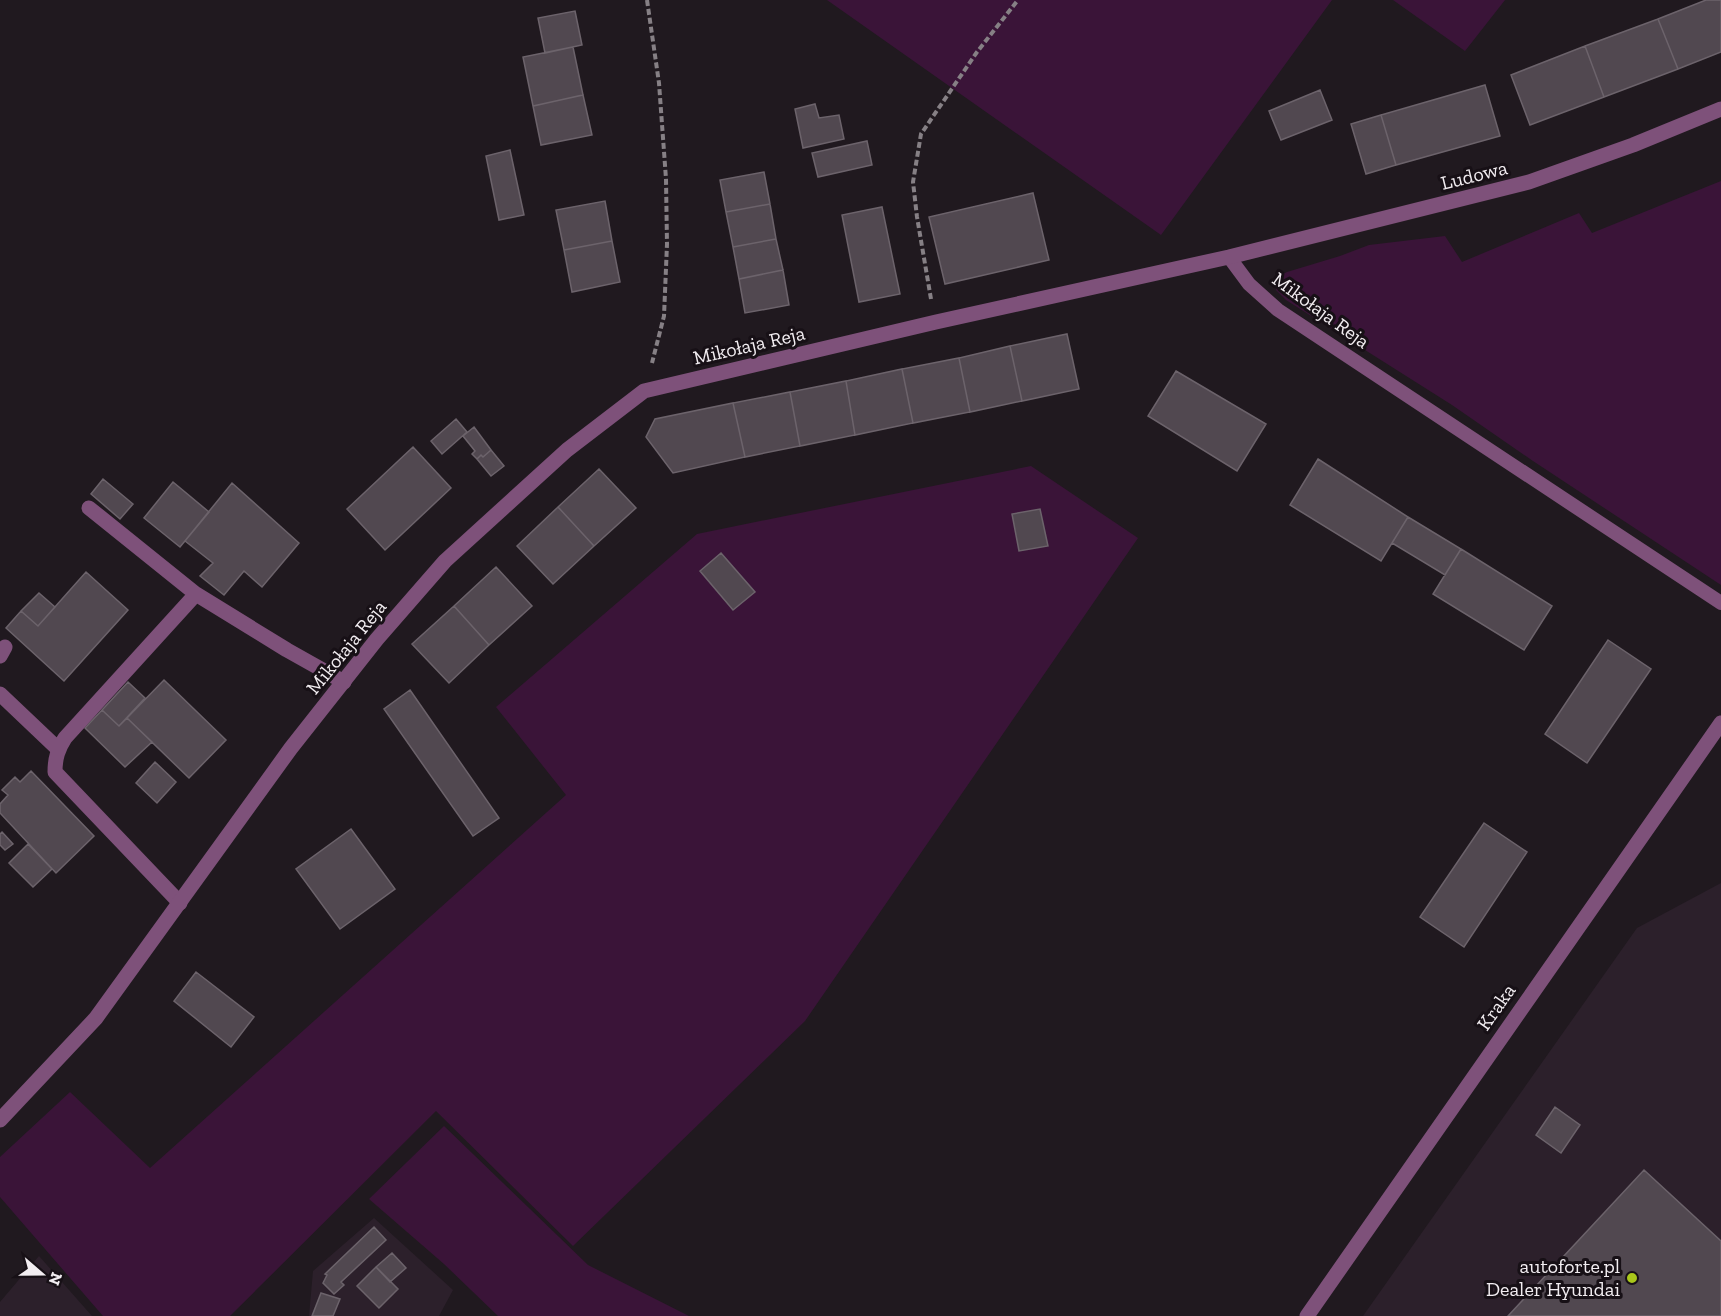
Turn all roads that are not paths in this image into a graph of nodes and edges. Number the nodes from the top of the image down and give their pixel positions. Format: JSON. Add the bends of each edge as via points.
{"nodes":[{"id":1,"x":1721,"y":109,"type":"edge"},
{"id":2,"x":1229,"y":257,"type":"junction"},
{"id":3,"x":89,"y":508,"type":"dead end"},
{"id":4,"x":196,"y":594,"type":"junction"},
{"id":5,"x":1721,"y":603,"type":"edge"},
{"id":6,"x":344,"y":682,"type":"junction"},
{"id":7,"x":0,"y":694,"type":"edge"},
{"id":8,"x":1721,"y":723,"type":"edge"},
{"id":9,"x":58,"y":749,"type":"junction"},
{"id":10,"x":180,"y":903,"type":"junction"},
{"id":11,"x":0,"y":1120,"type":"edge"},
{"id":12,"x":1307,"y":1316,"type":"edge"}],
"edges":[{"from":1,"to":2,"type":"street","name":"Ludowa","via":[[1529,182]]},
{"from":2,"to":5,"type":"lane","name":"Mikołaja Reja","via":[[1249,284],[1278,310]]},
{"from":2,"to":6,"type":"street","name":"Mikołaja Reja","via":[[644,391],[567,450],[446,561]]},
{"from":3,"to":4,"type":"street"},
{"from":4,"to":6,"type":"street"},
{"from":4,"to":9,"type":"street"},
{"from":6,"to":10,"type":"street","name":"Mikołaja Reja","via":[[291,748]]},
{"from":7,"to":9,"type":"street"},
{"from":8,"to":12,"type":"street","name":"Kraka"},
{"from":9,"to":10,"type":"street","via":[[55,772]]},
{"from":10,"to":11,"type":"street","name":"Mikołaja Reja","via":[[96,1018]]}]}
